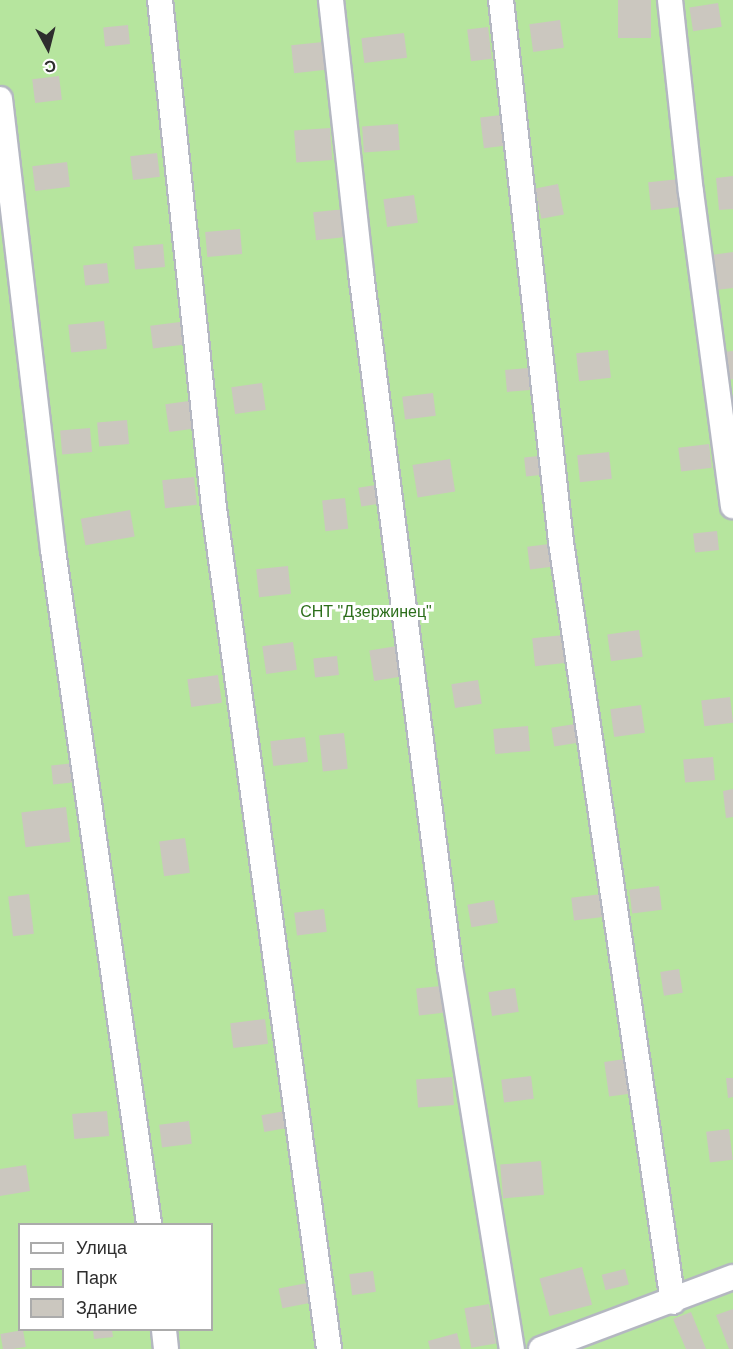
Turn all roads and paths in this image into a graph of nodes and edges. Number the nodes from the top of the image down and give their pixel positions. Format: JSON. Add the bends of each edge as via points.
{"nodes":[{"id":1,"x":160,"y":0,"type":"edge"},
{"id":2,"x":331,"y":0,"type":"edge"},
{"id":3,"x":501,"y":0,"type":"edge"},
{"id":4,"x":670,"y":0,"type":"edge"},
{"id":5,"x":0,"y":99,"type":"edge"},
{"id":6,"x":733,"y":506,"type":"edge"},
{"id":7,"x":149,"y":1223,"type":"edge"},
{"id":8,"x":733,"y":1277,"type":"edge"},
{"id":9,"x":673,"y":1302,"type":"junction"},
{"id":10,"x":164,"y":1331,"type":"edge"},
{"id":11,"x":166,"y":1349,"type":"edge"},
{"id":12,"x":329,"y":1349,"type":"edge"},
{"id":13,"x":512,"y":1349,"type":"edge"},
{"id":14,"x":542,"y":1349,"type":"edge"}],
"edges":[{"from":1,"to":12,"type":"street","via":[[214,508]]},
{"from":2,"to":13,"type":"street","via":[[361,273],[450,967]]},
{"from":3,"to":9,"type":"street","via":[[561,542]]},
{"from":4,"to":6,"type":"street"},
{"from":5,"to":7,"type":"street","via":[[52,550]]},
{"from":8,"to":9,"type":"street"},
{"from":9,"to":14,"type":"street"},
{"from":10,"to":11,"type":"street"}]}
